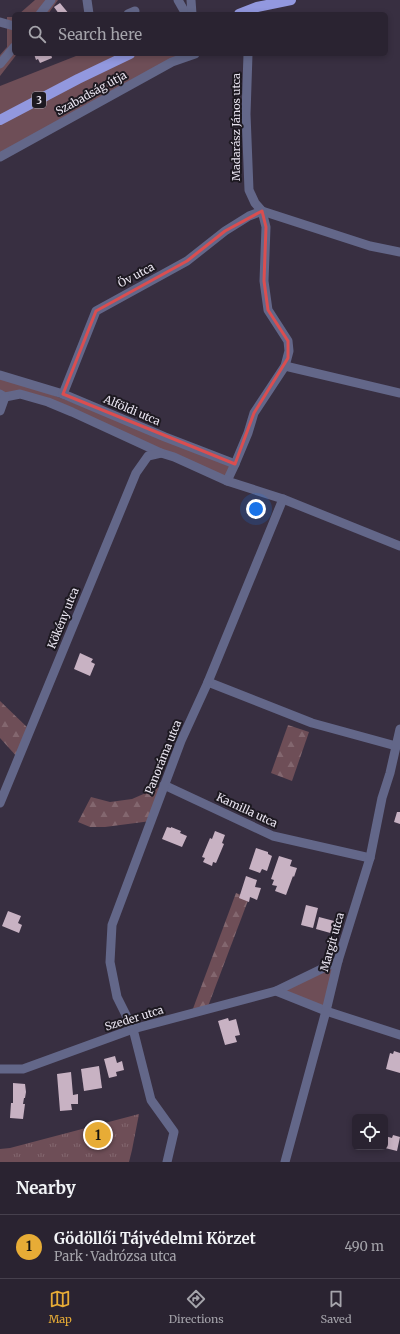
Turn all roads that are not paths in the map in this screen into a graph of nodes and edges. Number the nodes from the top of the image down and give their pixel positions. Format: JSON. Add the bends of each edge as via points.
{"nodes":[{"id":1,"x":51,"y":0,"type":"edge"},
{"id":2,"x":87,"y":0,"type":"edge"},
{"id":3,"x":178,"y":0,"type":"edge"},
{"id":4,"x":191,"y":0,"type":"edge"},
{"id":5,"x":291,"y":0,"type":"edge"},
{"id":6,"x":42,"y":12,"type":"edge"},
{"id":7,"x":89,"y":12,"type":"edge"},
{"id":8,"x":185,"y":12,"type":"edge"},
{"id":9,"x":192,"y":12,"type":"edge"},
{"id":10,"x":247,"y":12,"type":"edge"},
{"id":11,"x":0,"y":22,"type":"edge"},
{"id":12,"x":12,"y":25,"type":"edge"},
{"id":13,"x":12,"y":49,"type":"edge"},
{"id":14,"x":126,"y":56,"type":"edge"},
{"id":15,"x":189,"y":56,"type":"edge"},
{"id":16,"x":248,"y":56,"type":"edge"},
{"id":17,"x":0,"y":64,"type":"edge"},
{"id":18,"x":0,"y":120,"type":"edge"},
{"id":19,"x":0,"y":157,"type":"edge"},
{"id":20,"x":262,"y":211,"type":"junction"},
{"id":21,"x":400,"y":252,"type":"edge"},
{"id":22,"x":285,"y":366,"type":"junction"},
{"id":23,"x":0,"y":375,"type":"edge"},
{"id":24,"x":400,"y":393,"type":"edge"},
{"id":25,"x":63,"y":394,"type":"junction"},
{"id":26,"x":3,"y":396,"type":"edge"},
{"id":27,"x":0,"y":411,"type":"edge"},
{"id":28,"x":161,"y":453,"type":"junction"},
{"id":29,"x":235,"y":464,"type":"junction"},
{"id":30,"x":227,"y":481,"type":"junction"},
{"id":31,"x":283,"y":499,"type":"junction"},
{"id":32,"x":400,"y":546,"type":"edge"},
{"id":33,"x":208,"y":682,"type":"junction"},
{"id":34,"x":400,"y":729,"type":"edge"},
{"id":35,"x":396,"y":746,"type":"junction"},
{"id":36,"x":164,"y":785,"type":"junction"},
{"id":37,"x":0,"y":803,"type":"edge"},
{"id":38,"x":370,"y":858,"type":"junction"},
{"id":39,"x":338,"y":961,"type":"junction"},
{"id":40,"x":276,"y":990,"type":"junction"},
{"id":41,"x":326,"y":1011,"type":"junction"},
{"id":42,"x":134,"y":1029,"type":"junction"},
{"id":43,"x":400,"y":1036,"type":"edge"},
{"id":44,"x":0,"y":1069,"type":"edge"},
{"id":45,"x":167,"y":1162,"type":"edge"},
{"id":46,"x":285,"y":1162,"type":"edge"}],
"edges":[{"from":1,"to":6,"type":"street"},
{"from":2,"to":7,"type":"street"},
{"from":3,"to":8,"type":"street"},
{"from":4,"to":9,"type":"street"},
{"from":5,"to":10,"type":"main road"},
{"from":11,"to":12,"type":"street"},
{"from":13,"to":17,"type":"street"},
{"from":14,"to":18,"type":"main road","name":"Szabadság útja","number":"3"},
{"from":15,"to":19,"type":"street","name":"Szabadság útja","via":[[172,62]]},
{"from":16,"to":20,"type":"street","name":"Madarász János utca","via":[[248,180],[251,197]]},
{"from":20,"to":21,"type":"street","via":[[370,246]]},
{"from":20,"to":22,"type":"street","name":"Madarász János utca","via":[[266,227],[266,303],[288,340],[289,351]]},
{"from":20,"to":25,"type":"street","name":"Öv utca","via":[[225,231],[187,261],[96,311]]},
{"from":22,"to":24,"type":"street"},
{"from":22,"to":29,"type":"street","name":"Madarász János utca","via":[[254,413]]},
{"from":23,"to":25,"type":"street","name":"Alföldi utca"},
{"from":25,"to":29,"type":"street","name":"Alföldi utca"},
{"from":26,"to":27,"type":"street"},
{"from":26,"to":28,"type":"street","via":[[20,394],[48,402]]},
{"from":28,"to":30,"type":"street"},
{"from":28,"to":37,"type":"street","name":"Kökény utca","via":[[148,456],[136,473]]},
{"from":29,"to":30,"type":"street"},
{"from":30,"to":31,"type":"street"},
{"from":31,"to":32,"type":"street"},
{"from":31,"to":33,"type":"street","name":"Panoráma utca"},
{"from":33,"to":35,"type":"street","via":[[312,723]]},
{"from":33,"to":36,"type":"street","name":"Panoráma utca"},
{"from":34,"to":35,"type":"street","name":"Margit utca"},
{"from":35,"to":38,"type":"street","name":"Margit utca"},
{"from":36,"to":38,"type":"street","name":"Kamilla utca","via":[[272,836]]},
{"from":36,"to":42,"type":"street","name":"Panoráma utca","via":[[112,925],[110,962],[117,997]]},
{"from":38,"to":39,"type":"street","name":"Margit utca"},
{"from":39,"to":40,"type":"street","name":"Szeder utca"},
{"from":39,"to":41,"type":"street","name":"Margit utca"},
{"from":40,"to":41,"type":"street"},
{"from":40,"to":42,"type":"street","name":"Szeder utca"},
{"from":41,"to":43,"type":"street"},
{"from":41,"to":46,"type":"street","name":"Margit utca"},
{"from":42,"to":44,"type":"street","name":"Szeder utca","via":[[23,1068]]},
{"from":42,"to":45,"type":"street","name":"Panoráma utca","via":[[151,1100],[174,1132]]}]}
